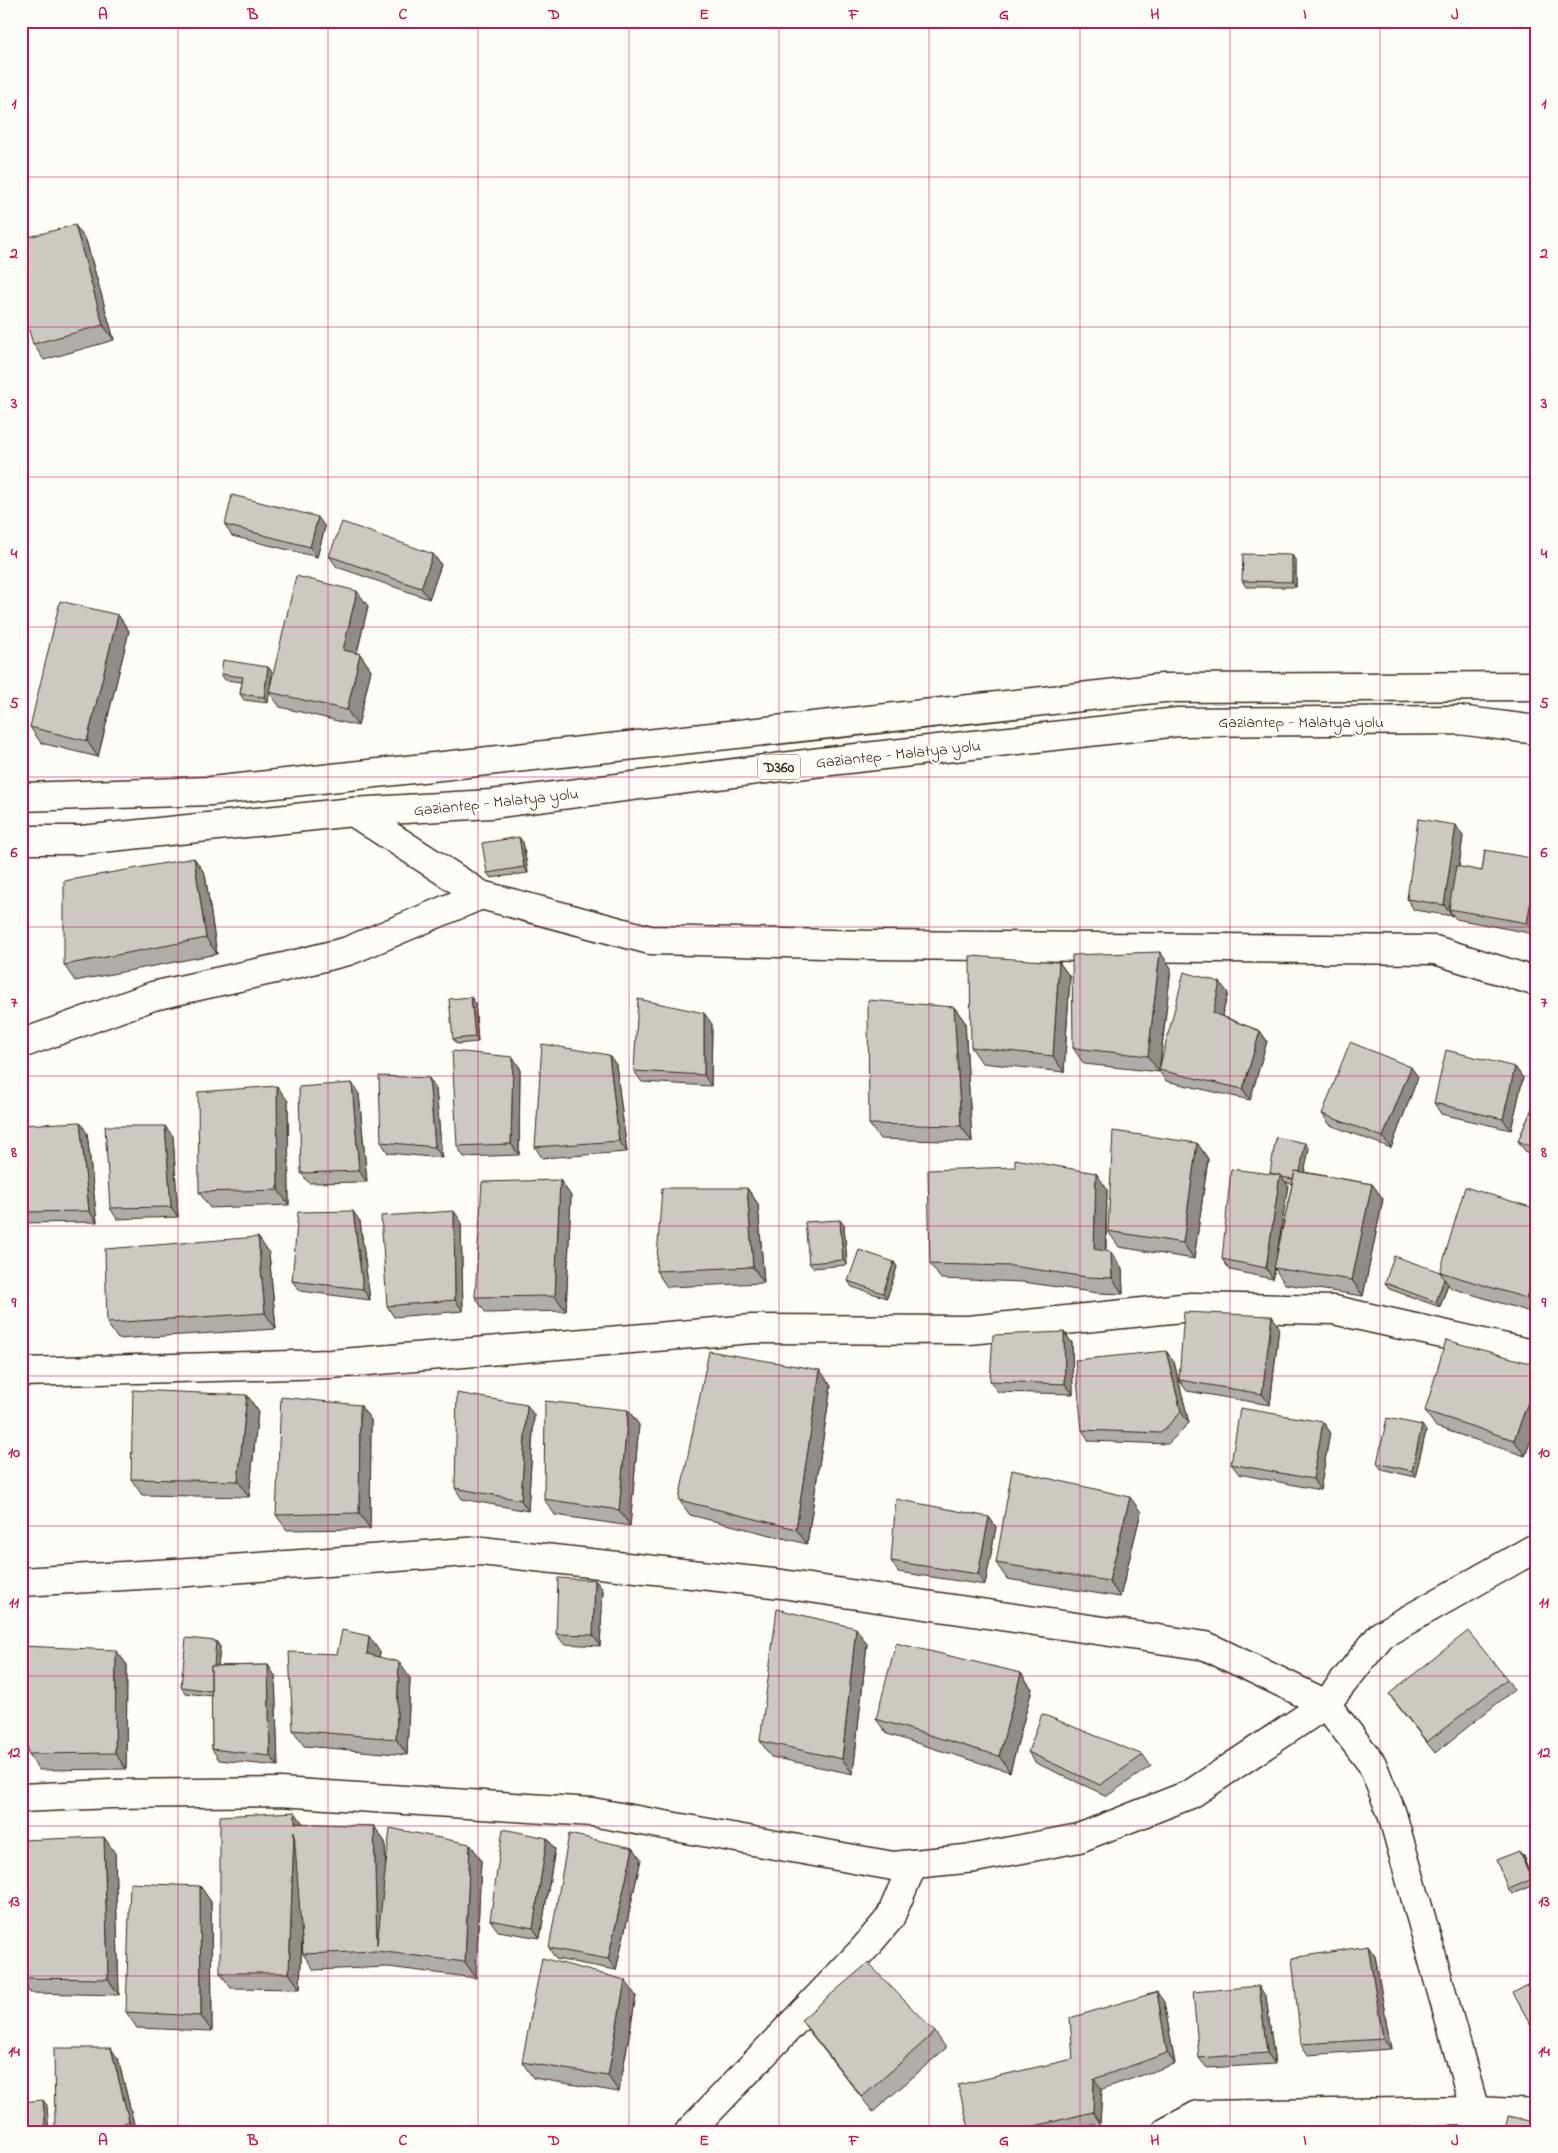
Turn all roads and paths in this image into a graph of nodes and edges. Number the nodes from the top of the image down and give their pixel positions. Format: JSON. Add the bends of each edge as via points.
{"nodes":[{"id":1,"x":1537,"y":686,"type":"edge"},
{"id":2,"x":1537,"y":730,"type":"edge"},
{"id":3,"x":21,"y":797,"type":"edge"},
{"id":4,"x":354,"y":812,"type":"junction"},
{"id":5,"x":21,"y":840,"type":"edge"},
{"id":6,"x":481,"y":895,"type":"junction"},
{"id":7,"x":1537,"y":982,"type":"edge"},
{"id":8,"x":21,"y":1044,"type":"edge"},
{"id":9,"x":1537,"y":1354,"type":"edge"},
{"id":10,"x":21,"y":1372,"type":"edge"},
{"id":11,"x":1537,"y":1547,"type":"edge"},
{"id":12,"x":21,"y":1582,"type":"edge"},
{"id":13,"x":1326,"y":1704,"type":"junction"},
{"id":14,"x":21,"y":1798,"type":"edge"},
{"id":15,"x":913,"y":1864,"type":"junction"},
{"id":16,"x":1537,"y":2114,"type":"edge"},
{"id":17,"x":1474,"y":2122,"type":"edge"},
{"id":18,"x":689,"y":2132,"type":"edge"},
{"id":19,"x":1166,"y":2132,"type":"edge"}],
"edges":[{"from":1,"to":3,"type":"main road","name":"Gaziantep - Malatya yolu","number":"D360","via":[[1163,688],[211,790]]},
{"from":2,"to":4,"type":"main road","name":"Gaziantep - Malatya yolu","number":"D360","via":[[1459,720],[1178,722],[821,762],[491,804]]},
{"from":4,"to":5,"type":"main road","name":"Gaziantep - Malatya yolu","number":"D360","via":[[82,840]]},
{"from":4,"to":6,"type":"main road"},
{"from":6,"to":7,"type":"main road","via":[[650,940],[1435,950]]},
{"from":6,"to":8,"type":"main road","via":[[348,950],[153,996]]},
{"from":9,"to":10,"type":"main road","via":[[1334,1310],[1191,1307],[969,1330],[752,1329],[331,1364]]},
{"from":11,"to":13,"type":"main road","via":[[1382,1635]]},
{"from":12,"to":13,"type":"main road","via":[[481,1551],[782,1584],[1206,1646]]},
{"from":13,"to":15,"type":"main road","via":[[1191,1794],[1079,1838],[976,1858]]},
{"from":13,"to":17,"type":"main road","via":[[1372,1764],[1392,1814]]},
{"from":14,"to":15,"type":"main road","via":[[280,1792],[592,1812],[894,1866]]},
{"from":15,"to":18,"type":"main road","via":[[890,1918]]},
{"from":16,"to":17,"type":"main road"},
{"from":17,"to":19,"type":"main road","via":[[1198,2115]]}]}
